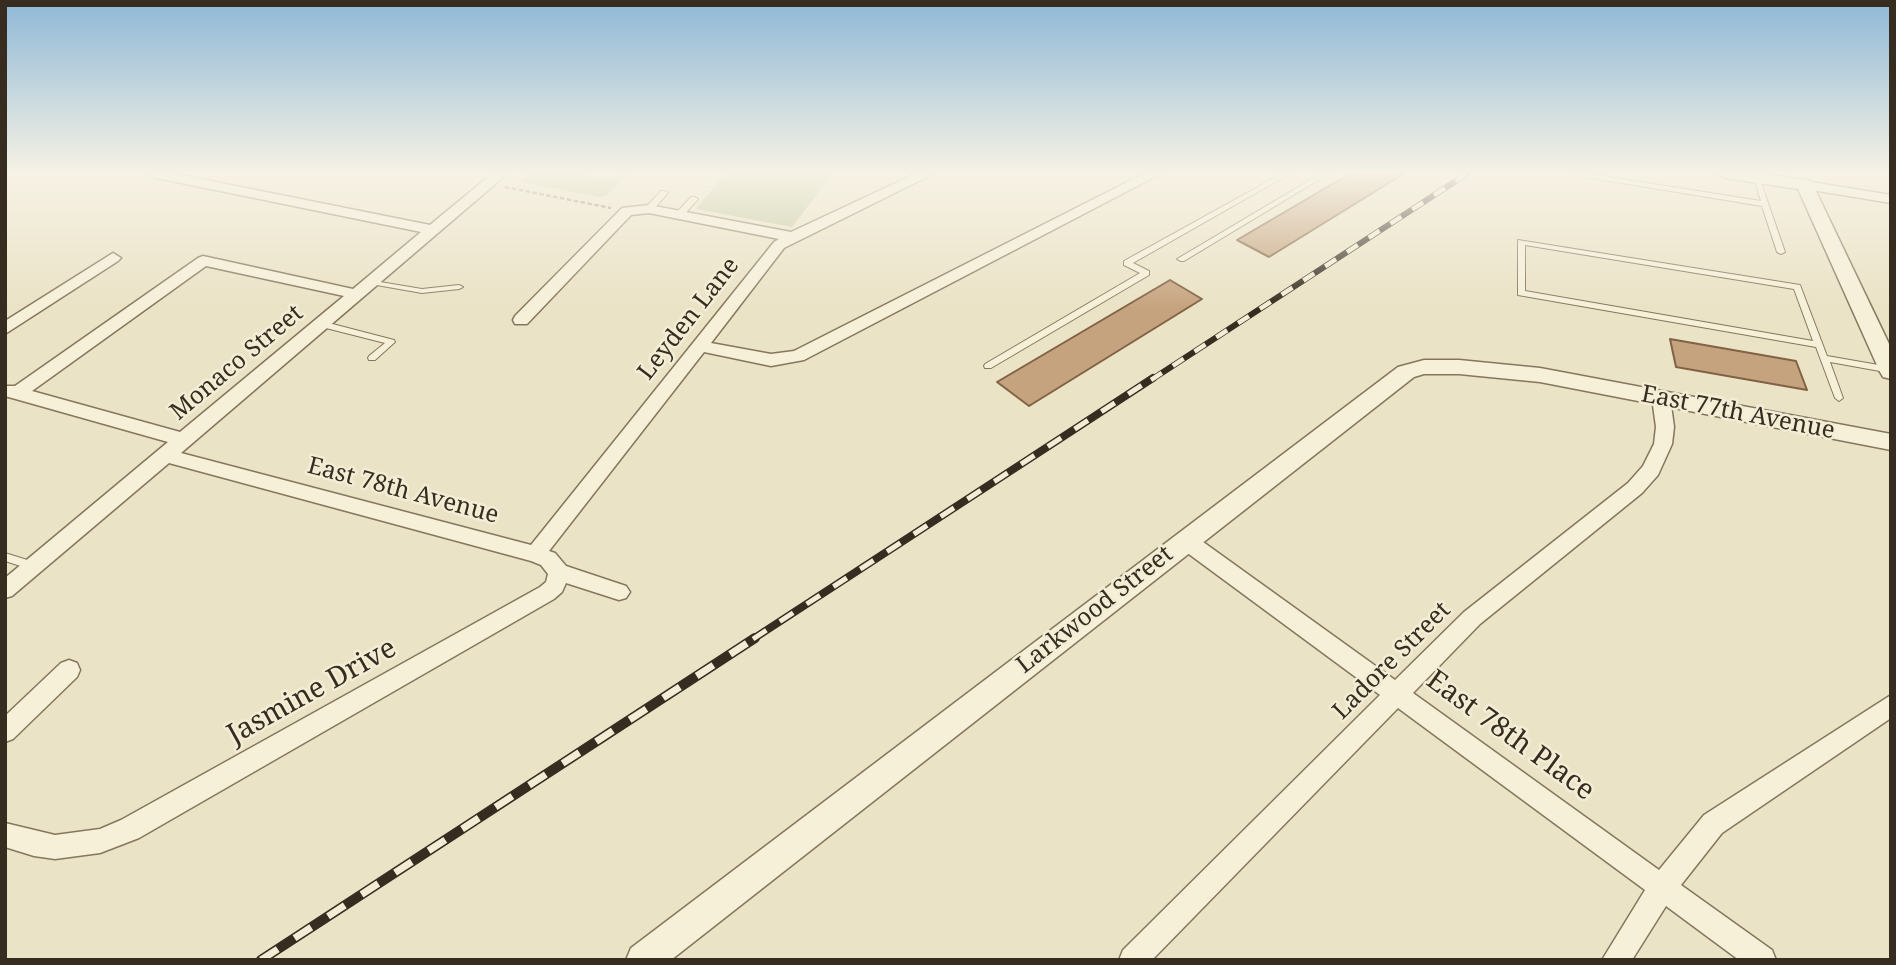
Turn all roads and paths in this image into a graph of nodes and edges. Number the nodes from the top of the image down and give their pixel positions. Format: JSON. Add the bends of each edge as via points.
{"nodes":[{"id":1,"x":374,"y":218,"type":"edge"},
{"id":2,"x":447,"y":218,"type":"edge"},
{"id":3,"x":620,"y":218,"type":"edge"},
{"id":4,"x":694,"y":218,"type":"edge"},
{"id":5,"x":832,"y":218,"type":"edge"},
{"id":6,"x":1067,"y":218,"type":"edge"},
{"id":7,"x":1207,"y":218,"type":"edge"},
{"id":8,"x":1251,"y":218,"type":"edge"},
{"id":9,"x":1770,"y":218,"type":"edge"},
{"id":10,"x":1820,"y":218,"type":"edge"},
{"id":11,"x":433,"y":230,"type":"junction"},
{"id":12,"x":791,"y":237,"type":"junction"},
{"id":13,"x":1781,"y":252,"type":"dead end"},
{"id":14,"x":113,"y":258,"type":"dead end"},
{"id":15,"x":1181,"y":259,"type":"dead end"},
{"id":16,"x":371,"y":282,"type":"junction"},
{"id":17,"x":459,"y":287,"type":"dead end"},
{"id":18,"x":356,"y":294,"type":"junction"},
{"id":19,"x":521,"y":320,"type":"dead end"},
{"id":20,"x":321,"y":324,"type":"junction"},
{"id":21,"x":5,"y":329,"type":"edge"},
{"id":22,"x":1819,"y":345,"type":"junction"},
{"id":23,"x":700,"y":346,"type":"junction"},
{"id":24,"x":372,"y":358,"type":"dead end"},
{"id":25,"x":1824,"y":358,"type":"junction"},
{"id":26,"x":988,"y":366,"type":"dead end"},
{"id":27,"x":1890,"y":371,"type":"edge"},
{"id":28,"x":1585,"y":383,"type":"joint"},
{"id":29,"x":12,"y":391,"type":"edge"},
{"id":30,"x":1661,"y":398,"type":"junction"},
{"id":31,"x":1839,"y":398,"type":"dead end"},
{"id":32,"x":184,"y":440,"type":"junction"},
{"id":33,"x":1891,"y":442,"type":"edge"},
{"id":34,"x":165,"y":455,"type":"junction"},
{"id":35,"x":1185,"y":540,"type":"junction"},
{"id":36,"x":535,"y":554,"type":"junction"},
{"id":37,"x":5,"y":557,"type":"edge"},
{"id":38,"x":34,"y":566,"type":"junction"},
{"id":39,"x":559,"y":572,"type":"junction"},
{"id":40,"x":5,"y":590,"type":"edge"},
{"id":41,"x":620,"y":592,"type":"dead end"},
{"id":42,"x":69,"y":670,"type":"dead end"},
{"id":43,"x":1397,"y":693,"type":"junction"},
{"id":44,"x":1891,"y":705,"type":"edge"},
{"id":45,"x":5,"y":732,"type":"edge"},
{"id":46,"x":5,"y":835,"type":"edge"},
{"id":47,"x":1663,"y":886,"type":"junction"},
{"id":48,"x":643,"y":960,"type":"edge"},
{"id":49,"x":1133,"y":960,"type":"edge"},
{"id":50,"x":1616,"y":960,"type":"edge"},
{"id":51,"x":1762,"y":960,"type":"edge"}],
"edges":[{"from":1,"to":11,"type":"street"},
{"from":2,"to":11,"type":"street","name":"Monaco Street"},
{"from":3,"to":19,"type":"street"},
{"from":4,"to":12,"type":"street"},
{"from":5,"to":12,"type":"street","name":"Leyden Lane"},
{"from":6,"to":23,"type":"street","via":[[798,356],[771,360]]},
{"from":7,"to":26,"type":"lane","via":[[1127,263],[1146,273]]},
{"from":8,"to":15,"type":"lane"},
{"from":9,"to":13,"type":"lane"},
{"from":10,"to":27,"type":"street"},
{"from":11,"to":16,"type":"street","name":"Monaco Street"},
{"from":12,"to":23,"type":"street","name":"Leyden Lane","via":[[763,264]]},
{"from":14,"to":21,"type":"street"},
{"from":16,"to":17,"type":"lane","via":[[422,292]]},
{"from":16,"to":18,"type":"street","name":"Monaco Street"},
{"from":18,"to":20,"type":"street","name":"Monaco Street"},
{"from":18,"to":29,"type":"street","via":[[203,261]]},
{"from":20,"to":24,"type":"lane","via":[[391,342]]},
{"from":20,"to":32,"type":"street","name":"Monaco Street"},
{"from":22,"to":22,"type":"lane","via":[[1797,287],[1521,242],[1521,293]]},
{"from":22,"to":25,"type":"lane"},
{"from":23,"to":36,"type":"street","name":"Leyden Lane"},
{"from":25,"to":27,"type":"lane"},
{"from":25,"to":31,"type":"lane"},
{"from":28,"to":30,"type":"street","name":"East 77th Avenue"},
{"from":28,"to":35,"type":"street","name":"Larkwood Street","via":[[1505,370],[1434,367],[1406,372]]},
{"from":29,"to":32,"type":"street"},
{"from":30,"to":33,"type":"street","name":"East 77th Avenue"},
{"from":30,"to":43,"type":"street","name":"Ladore Street","via":[[1663,444],[1643,479],[1472,618]]},
{"from":32,"to":34,"type":"street","name":"Monaco Street"},
{"from":34,"to":36,"type":"street","name":"East 78th Avenue"},
{"from":34,"to":38,"type":"street","name":"Monaco Street"},
{"from":35,"to":43,"type":"street","name":"East 78th Place"},
{"from":35,"to":48,"type":"street","name":"Larkwood Street"},
{"from":36,"to":39,"type":"street","name":"East 78th Avenue","via":[[548,559]]},
{"from":37,"to":38,"type":"lane"},
{"from":38,"to":40,"type":"street","name":"Monaco Street"},
{"from":39,"to":41,"type":"street","name":"East 78th Avenue"},
{"from":39,"to":46,"type":"street","name":"Jasmine Drive","via":[[547,593],[130,829],[100,841],[55,847]]},
{"from":42,"to":45,"type":"street"},
{"from":43,"to":47,"type":"street","name":"East 78th Place"},
{"from":43,"to":49,"type":"street","name":"Ladore Street"},
{"from":44,"to":47,"type":"street","via":[[1713,824]]},
{"from":47,"to":50,"type":"street"},
{"from":47,"to":51,"type":"street","name":"East 78th Place"}]}
